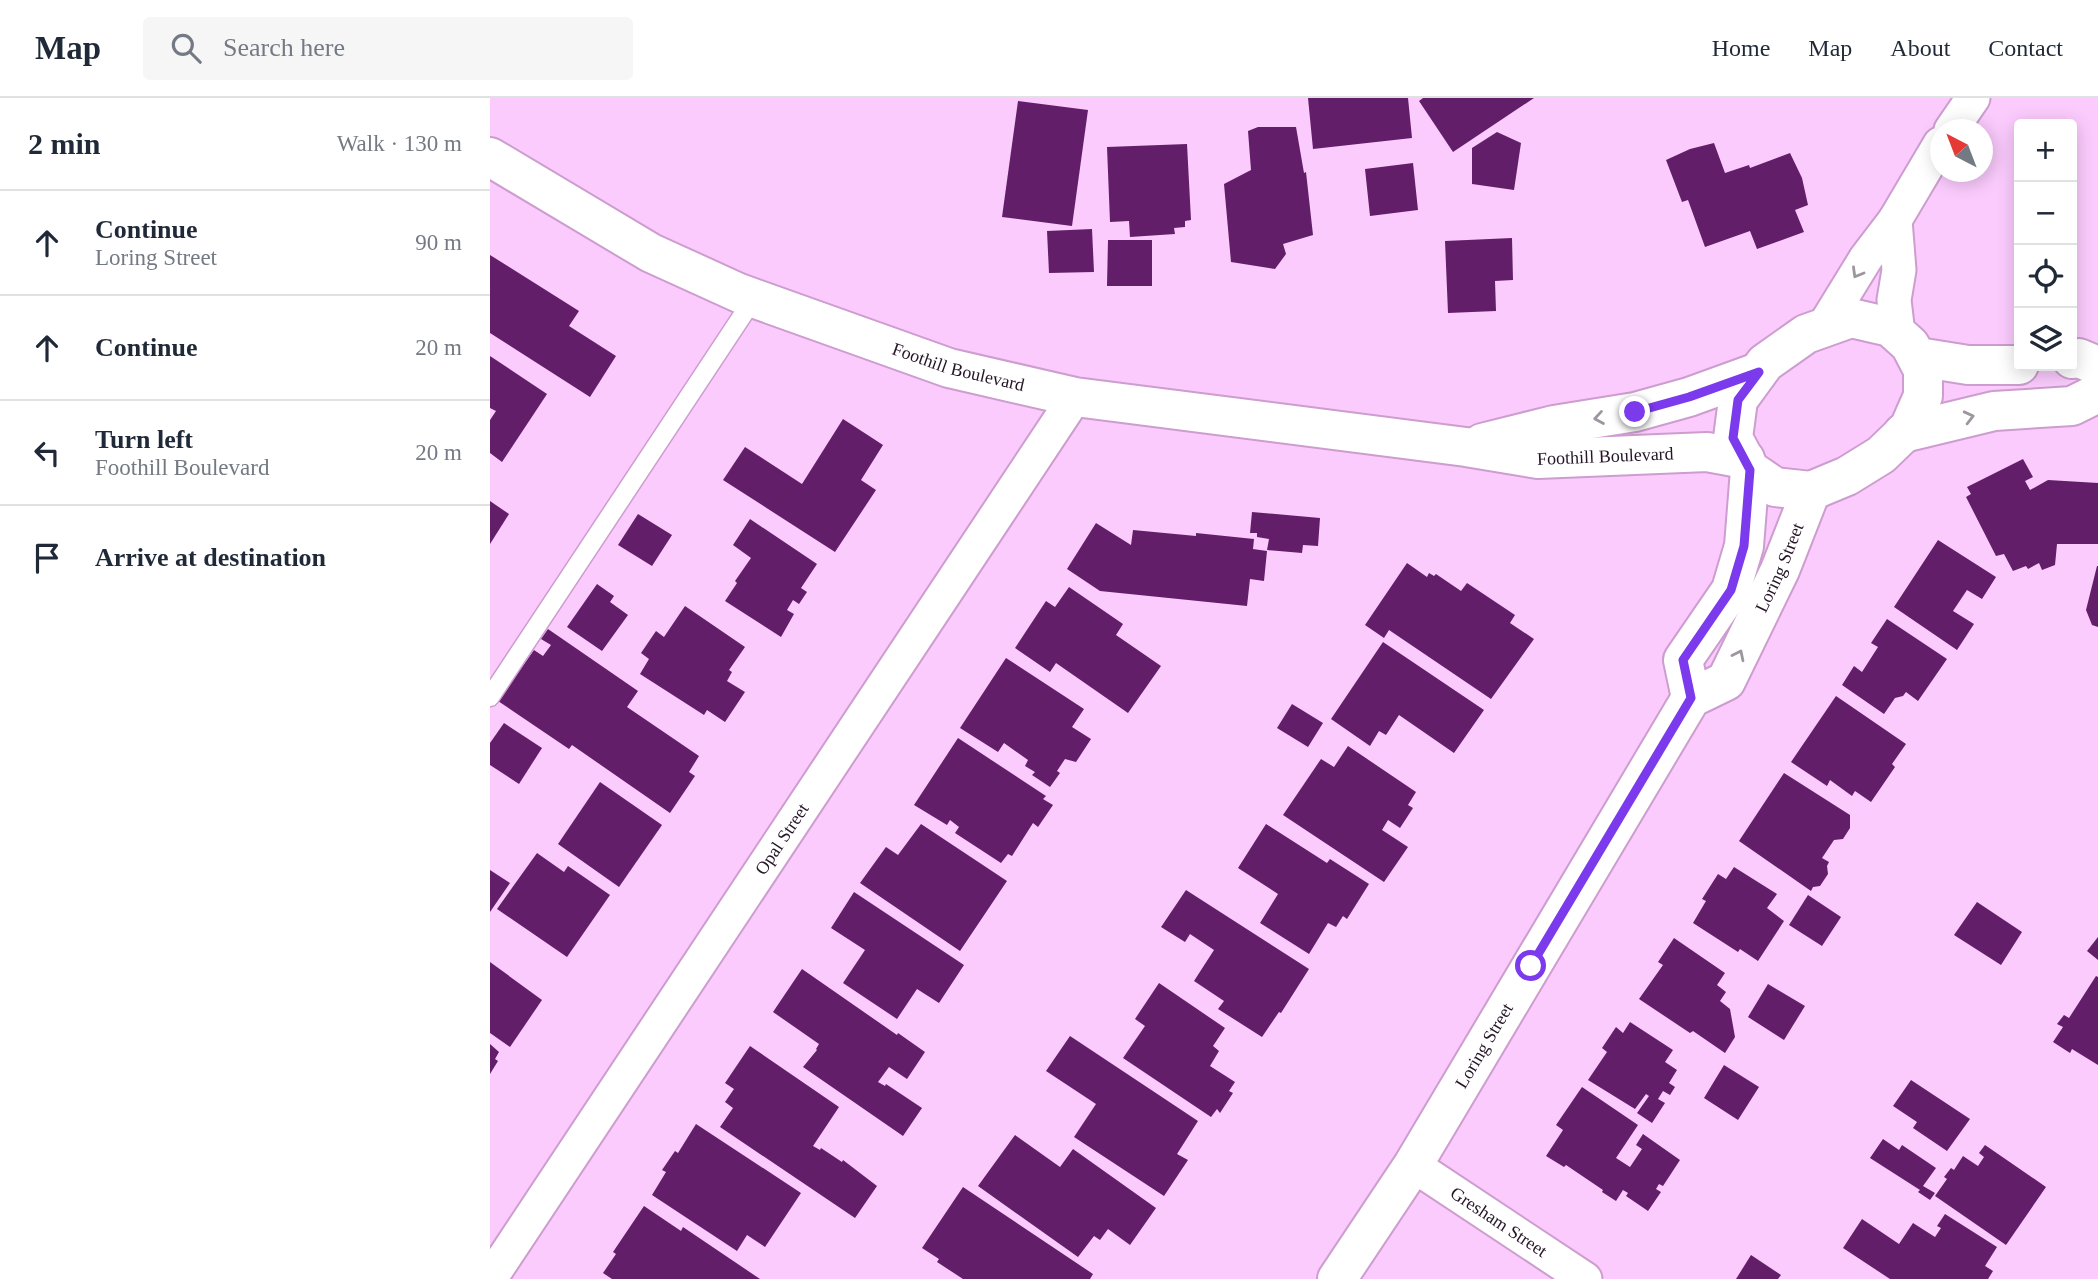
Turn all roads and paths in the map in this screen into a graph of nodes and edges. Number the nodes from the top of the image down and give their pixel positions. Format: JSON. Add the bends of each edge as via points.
{"nodes":[{"id":1,"x":1973,"y":98,"type":"edge"},
{"id":2,"x":1959,"y":119,"type":"edge"},
{"id":3,"x":490,"y":157,"type":"edge"},
{"id":4,"x":1930,"y":162,"type":"edge"},
{"id":5,"x":1895,"y":220,"type":"junction"},
{"id":6,"x":754,"y":298,"type":"junction"},
{"id":7,"x":1823,"y":328,"type":"junction"},
{"id":8,"x":1908,"y":345,"type":"junction"},
{"id":9,"x":2077,"y":358,"type":"edge"},
{"id":10,"x":2014,"y":365,"type":"edge"},
{"id":11,"x":2098,"y":366,"type":"edge"},
{"id":12,"x":1759,"y":372,"type":"junction"},
{"id":13,"x":2098,"y":393,"type":"edge"},
{"id":14,"x":1075,"y":397,"type":"junction"},
{"id":15,"x":1903,"y":433,"type":"junction"},
{"id":16,"x":1466,"y":447,"type":"junction"},
{"id":17,"x":1747,"y":464,"type":"junction"},
{"id":18,"x":1811,"y":491,"type":"junction"},
{"id":19,"x":490,"y":697,"type":"edge"},
{"id":20,"x":1691,"y":698,"type":"junction"},
{"id":21,"x":1413,"y":1165,"type":"junction"},
{"id":22,"x":490,"y":1279,"type":"edge"},
{"id":23,"x":1337,"y":1279,"type":"edge"},
{"id":24,"x":1585,"y":1279,"type":"edge"}],
"edges":[{"from":1,"to":2,"type":"street"},
{"from":3,"to":6,"type":"main road","name":"Foothill Boulevard","via":[[651,253]]},
{"from":4,"to":5,"type":"street"},
{"from":5,"to":7,"type":"street","one_way":true},
{"from":5,"to":8,"type":"street","via":[[1899,270],[1894,300]]},
{"from":6,"to":14,"type":"main road","name":"Foothill Boulevard","via":[[949,368]]},
{"from":6,"to":19,"type":"lane"},
{"from":7,"to":8,"type":"main road","via":[[1851,318],[1890,327]]},
{"from":7,"to":12,"type":"main road","via":[[1796,341]]},
{"from":8,"to":10,"type":"main road","via":[[1968,365]]},
{"from":8,"to":15,"type":"main road","via":[[1923,370],[1923,396]]},
{"from":9,"to":11,"type":"main road"},
{"from":12,"to":16,"type":"main road","name":"Foothill Boulevard","one_way":true,"via":[[1635,412],[1554,425]]},
{"from":12,"to":17,"type":"main road","via":[[1738,400],[1733,438]]},
{"from":15,"to":13,"type":"main road","one_way":true,"via":[[1994,411],[2072,406]]},
{"from":14,"to":16,"type":"main road","name":"Foothill Boulevard"},
{"from":14,"to":22,"type":"street","name":"Opal Street"},
{"from":15,"to":18,"type":"main road","via":[[1881,455]]},
{"from":16,"to":17,"type":"main road","name":"Foothill Boulevard","via":[[1538,459],[1707,452]]},
{"from":17,"to":18,"type":"main road","via":[[1775,487]]},
{"from":17,"to":20,"type":"main road","name":"Loring Street","via":[[1744,546],[1731,590],[1683,660]]},
{"from":20,"to":18,"type":"main road","name":"Loring Street","one_way":true,"via":[[1726,681],[1780,570]]},
{"from":20,"to":21,"type":"main road","name":"Loring Street"},
{"from":21,"to":23,"type":"main road","name":"Loring Street"},
{"from":21,"to":24,"type":"street","name":"Gresham Street"}]}
